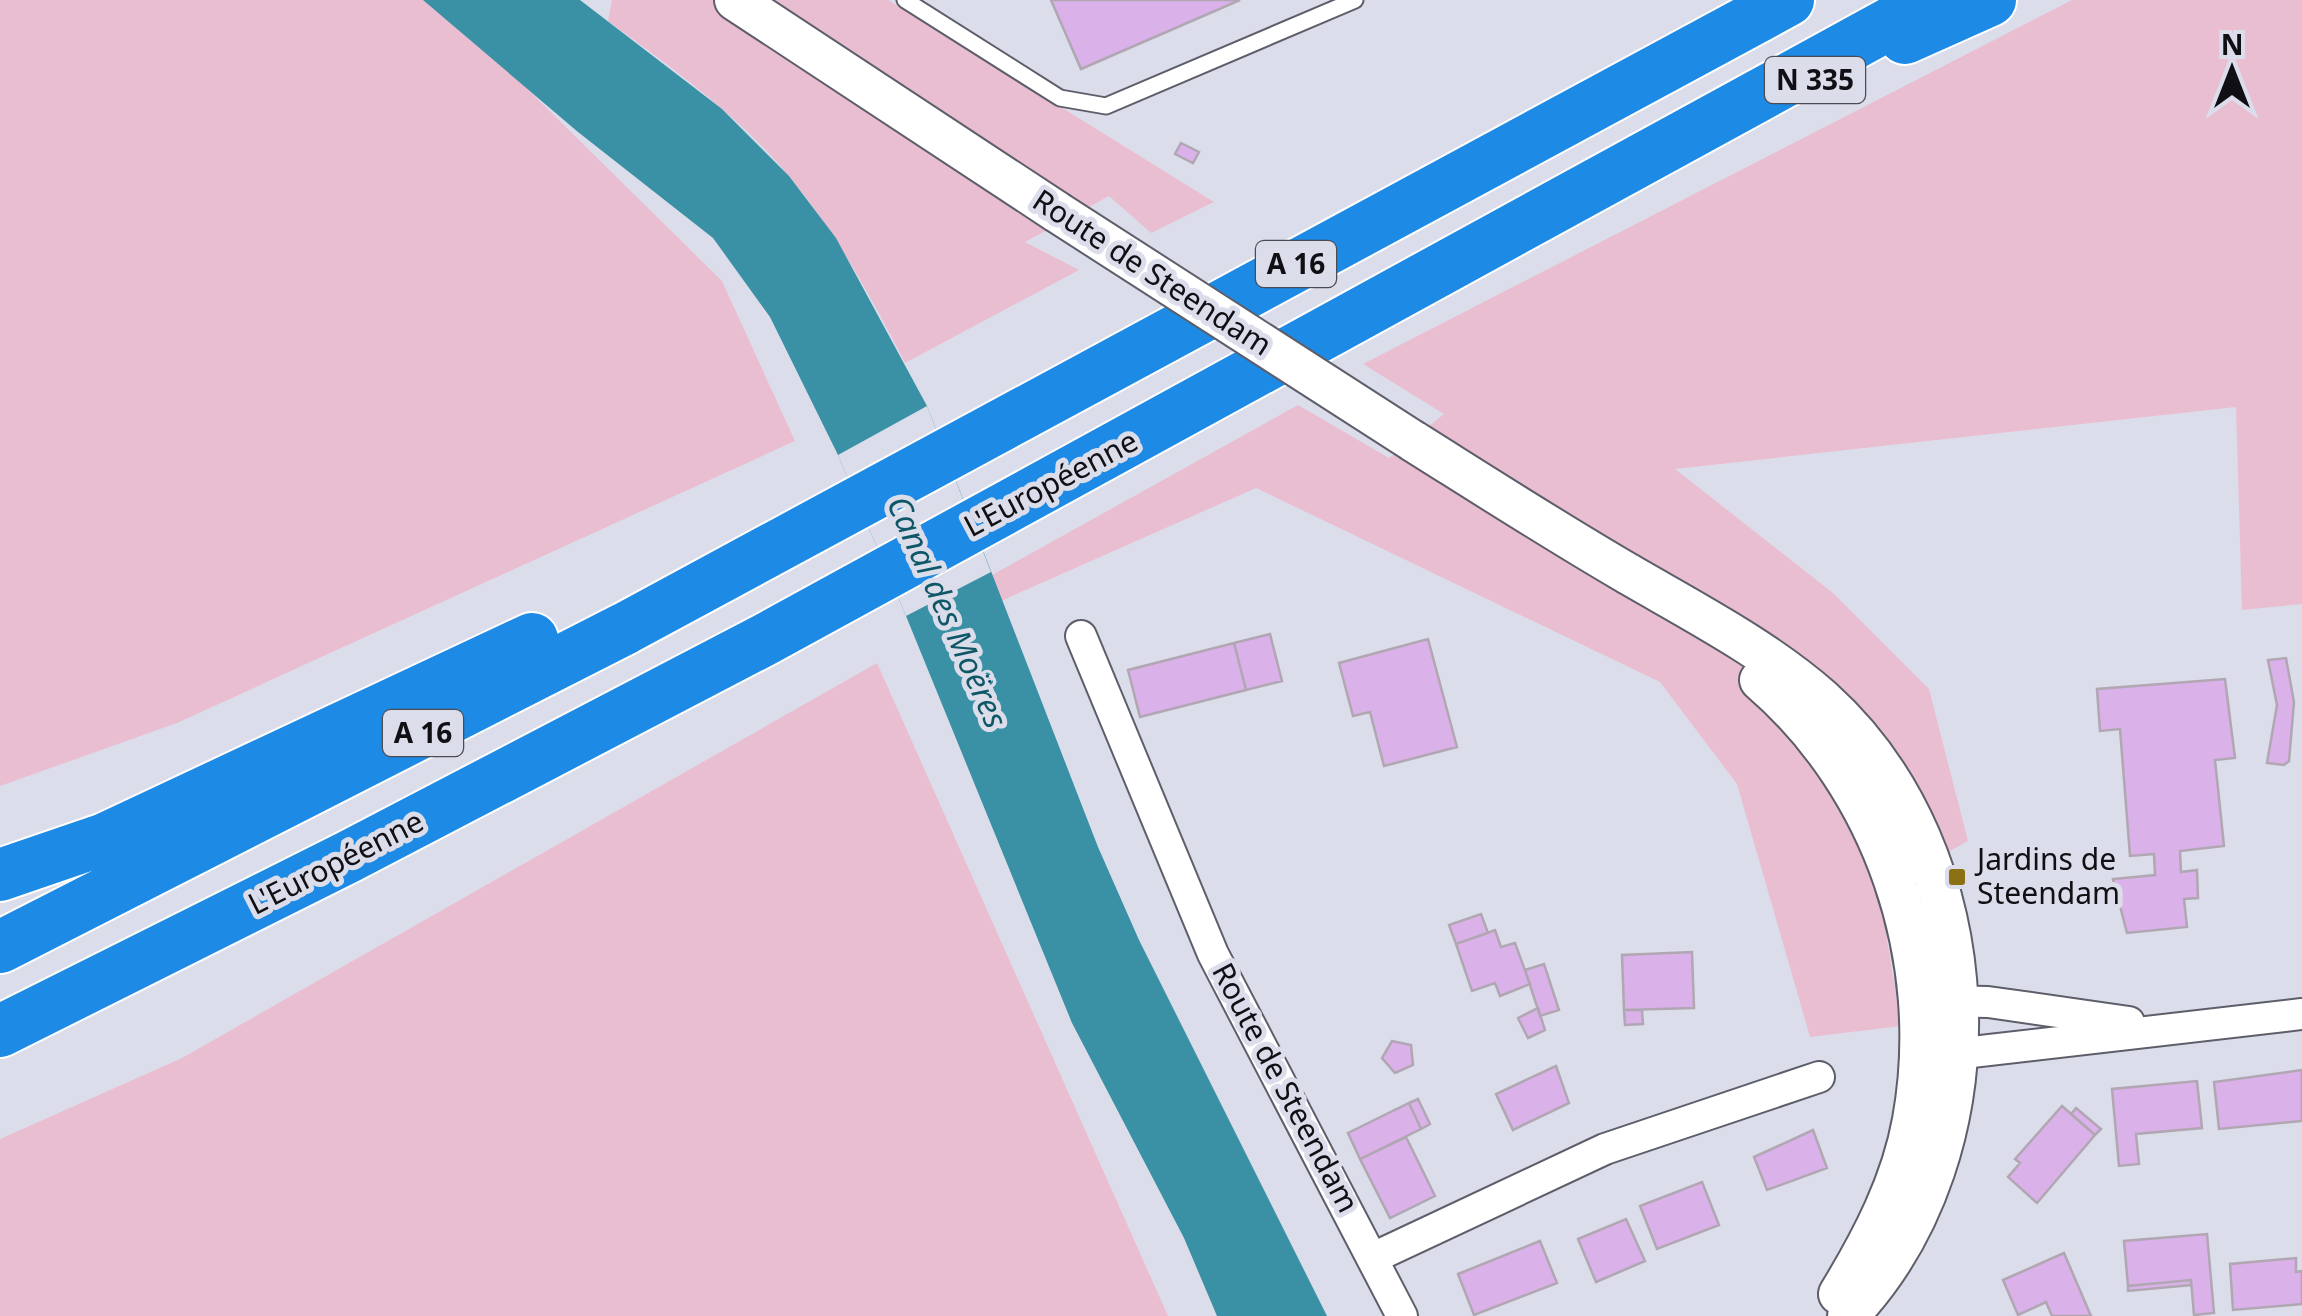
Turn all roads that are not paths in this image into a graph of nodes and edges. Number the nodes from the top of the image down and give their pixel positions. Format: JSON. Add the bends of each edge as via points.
{"nodes":[{"id":1,"x":735,"y":0,"type":"edge"},
{"id":2,"x":905,"y":0,"type":"edge"},
{"id":3,"x":1355,"y":0,"type":"edge"},
{"id":4,"x":1788,"y":0,"type":"edge"},
{"id":5,"x":1933,"y":0,"type":"edge"},
{"id":6,"x":1990,"y":0,"type":"edge"},
{"id":7,"x":1641,"y":162,"type":"junction"},
{"id":8,"x":842,"y":509,"type":"junction"},
{"id":9,"x":1081,"y":636,"type":"dead end"},
{"id":10,"x":0,"y":875,"type":"edge"},
{"id":11,"x":0,"y":948,"type":"edge"},
{"id":12,"x":1938,"y":1001,"type":"junction"},
{"id":13,"x":2302,"y":1014,"type":"edge"},
{"id":14,"x":2208,"y":1024,"type":"junction"},
{"id":15,"x":0,"y":1030,"type":"edge"},
{"id":16,"x":1940,"y":1056,"type":"junction"},
{"id":17,"x":1820,"y":1078,"type":"dead end"},
{"id":18,"x":1375,"y":1258,"type":"junction"},
{"id":19,"x":1402,"y":1316,"type":"edge"},
{"id":20,"x":1825,"y":1316,"type":"edge"},
{"id":21,"x":1848,"y":1316,"type":"edge"}],
"edges":[{"from":1,"to":12,"type":"street","name":"Route de Steendam","bridge":true,"via":[[1412,441],[1746,644],[1820,698],[1882,771],[1917,834],[1944,921]]},
{"from":2,"to":3,"type":"lane","via":[[1060,98],[1106,106]]},
{"from":4,"to":8,"type":"highway","number":"A 16"},
{"from":5,"to":7,"type":"highway","name":"L'Européenne","number":"A 16"},
{"from":6,"to":7,"type":"highway","number":"N 335"},
{"from":7,"to":15,"type":"highway","name":"L'Européenne","number":"A 16","via":[[348,857]]},
{"from":8,"to":10,"type":"highway","via":[[540,636],[106,839]]},
{"from":8,"to":11,"type":"highway","number":"A 16","via":[[561,662]]},
{"from":9,"to":18,"type":"street","name":"Route de Steendam","via":[[1206,939]]},
{"from":12,"to":14,"type":"street","via":[[2120,1022]]},
{"from":12,"to":16,"type":"street","name":"Route de Steendam"},
{"from":13,"to":14,"type":"street"},
{"from":14,"to":16,"type":"street"},
{"from":16,"to":20,"type":"street","name":"Route de Steendam","via":[[1875,1230]]},
{"from":16,"to":21,"type":"street","name":"Route de Steendam","via":[[1950,1116],[1921,1202],[1891,1260]]},
{"from":17,"to":18,"type":"street","via":[[1590,1155]]},
{"from":18,"to":19,"type":"street","name":"Route de Steendam"}]}
